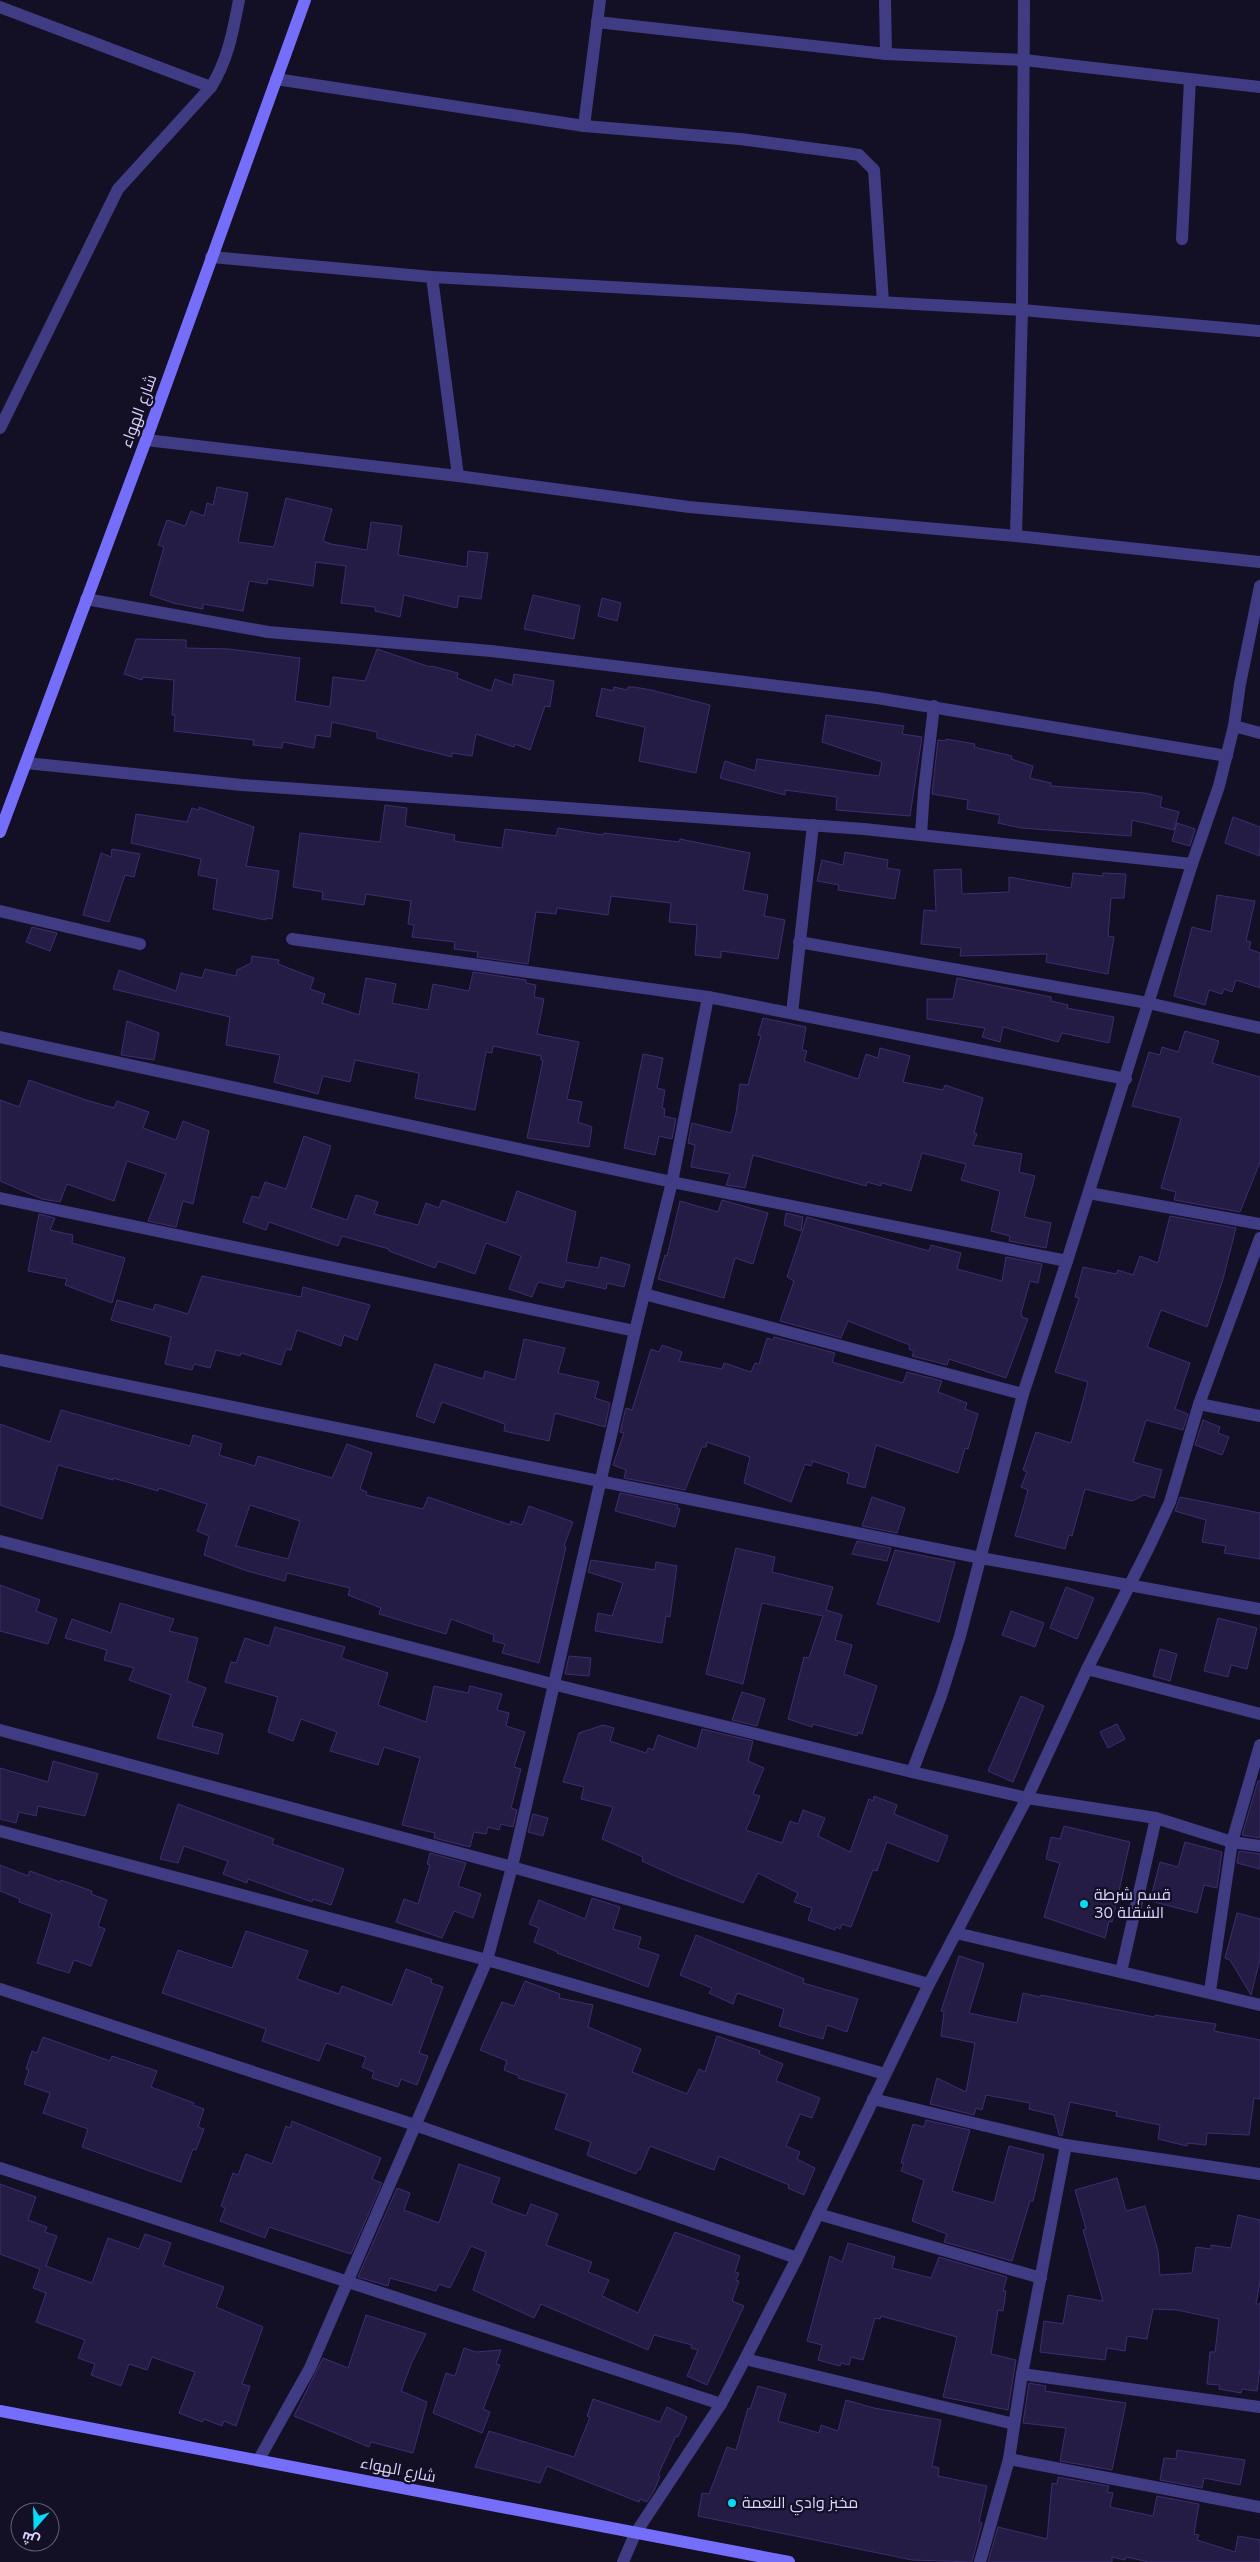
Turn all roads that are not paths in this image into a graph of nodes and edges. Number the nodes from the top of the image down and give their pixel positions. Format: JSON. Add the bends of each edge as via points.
{"nodes":[{"id":1,"x":240,"y":0,"type":"edge"},
{"id":2,"x":304,"y":0,"type":"edge"},
{"id":3,"x":600,"y":0,"type":"edge"},
{"id":4,"x":886,"y":0,"type":"edge"},
{"id":5,"x":1024,"y":0,"type":"edge"},
{"id":6,"x":0,"y":7,"type":"edge"},
{"id":7,"x":597,"y":22,"type":"junction"},
{"id":8,"x":886,"y":54,"type":"junction"},
{"id":9,"x":1024,"y":60,"type":"junction"},
{"id":10,"x":276,"y":79,"type":"junction"},
{"id":11,"x":1190,"y":79,"type":"junction"},
{"id":12,"x":211,"y":87,"type":"junction"},
{"id":13,"x":1260,"y":87,"type":"edge"},
{"id":14,"x":584,"y":126,"type":"junction"},
{"id":15,"x":1182,"y":238,"type":"dead end"},
{"id":16,"x":211,"y":257,"type":"junction"},
{"id":17,"x":432,"y":277,"type":"junction"},
{"id":18,"x":883,"y":302,"type":"junction"},
{"id":19,"x":1022,"y":310,"type":"junction"},
{"id":20,"x":1260,"y":331,"type":"edge"},
{"id":21,"x":0,"y":428,"type":"edge"},
{"id":22,"x":146,"y":440,"type":"junction"},
{"id":23,"x":458,"y":476,"type":"junction"},
{"id":24,"x":1016,"y":536,"type":"junction"},
{"id":25,"x":1260,"y":562,"type":"edge"},
{"id":26,"x":1260,"y":586,"type":"edge"},
{"id":27,"x":86,"y":599,"type":"junction"},
{"id":28,"x":934,"y":706,"type":"junction"},
{"id":29,"x":1234,"y":726,"type":"junction"},
{"id":30,"x":1260,"y":733,"type":"edge"},
{"id":31,"x":1227,"y":756,"type":"junction"},
{"id":32,"x":26,"y":763,"type":"junction"},
{"id":33,"x":813,"y":825,"type":"junction"},
{"id":34,"x":0,"y":832,"type":"edge"},
{"id":35,"x":922,"y":834,"type":"junction"},
{"id":36,"x":1192,"y":864,"type":"junction"},
{"id":37,"x":0,"y":911,"type":"edge"},
{"id":38,"x":292,"y":939,"type":"dead end"},
{"id":39,"x":799,"y":942,"type":"junction"},
{"id":40,"x":140,"y":944,"type":"dead end"},
{"id":41,"x":708,"y":997,"type":"junction"},
{"id":42,"x":1148,"y":1003,"type":"junction"},
{"id":43,"x":792,"y":1013,"type":"junction"},
{"id":44,"x":1260,"y":1028,"type":"edge"},
{"id":45,"x":0,"y":1037,"type":"edge"},
{"id":46,"x":1126,"y":1079,"type":"junction"},
{"id":47,"x":672,"y":1182,"type":"junction"},
{"id":48,"x":1089,"y":1193,"type":"junction"},
{"id":49,"x":0,"y":1198,"type":"edge"},
{"id":50,"x":1260,"y":1224,"type":"edge"},
{"id":51,"x":1260,"y":1238,"type":"edge"},
{"id":52,"x":1067,"y":1262,"type":"junction"},
{"id":53,"x":644,"y":1294,"type":"junction"},
{"id":54,"x":635,"y":1331,"type":"junction"},
{"id":55,"x":0,"y":1360,"type":"edge"},
{"id":56,"x":1023,"y":1394,"type":"junction"},
{"id":57,"x":1199,"y":1404,"type":"junction"},
{"id":58,"x":1260,"y":1416,"type":"edge"},
{"id":59,"x":599,"y":1482,"type":"junction"},
{"id":60,"x":0,"y":1541,"type":"edge"},
{"id":61,"x":981,"y":1558,"type":"junction"},
{"id":62,"x":1127,"y":1586,"type":"junction"},
{"id":63,"x":1260,"y":1608,"type":"edge"},
{"id":64,"x":1087,"y":1669,"type":"junction"},
{"id":65,"x":556,"y":1684,"type":"junction"},
{"id":66,"x":1260,"y":1714,"type":"edge"},
{"id":67,"x":0,"y":1730,"type":"edge"},
{"id":68,"x":1260,"y":1745,"type":"edge"},
{"id":69,"x":912,"y":1772,"type":"junction"},
{"id":70,"x":1027,"y":1798,"type":"junction"},
{"id":71,"x":1156,"y":1818,"type":"junction"},
{"id":72,"x":0,"y":1831,"type":"edge"},
{"id":73,"x":1232,"y":1842,"type":"junction"},
{"id":74,"x":1260,"y":1846,"type":"edge"},
{"id":75,"x":512,"y":1867,"type":"junction"},
{"id":76,"x":956,"y":1933,"type":"junction"},
{"id":77,"x":487,"y":1960,"type":"junction"},
{"id":78,"x":1120,"y":1972,"type":"junction"},
{"id":79,"x":929,"y":1984,"type":"junction"},
{"id":80,"x":0,"y":1989,"type":"edge"},
{"id":81,"x":1210,"y":1991,"type":"junction"},
{"id":82,"x":1260,"y":2005,"type":"edge"},
{"id":83,"x":885,"y":2074,"type":"junction"},
{"id":84,"x":873,"y":2099,"type":"junction"},
{"id":85,"x":415,"y":2125,"type":"junction"},
{"id":86,"x":1066,"y":2145,"type":"junction"},
{"id":87,"x":0,"y":2168,"type":"edge"},
{"id":88,"x":1260,"y":2174,"type":"edge"},
{"id":89,"x":818,"y":2214,"type":"junction"},
{"id":90,"x":797,"y":2258,"type":"junction"},
{"id":91,"x":1041,"y":2278,"type":"junction"},
{"id":92,"x":346,"y":2283,"type":"junction"},
{"id":93,"x":745,"y":2359,"type":"junction"},
{"id":94,"x":1022,"y":2374,"type":"junction"},
{"id":95,"x":721,"y":2404,"type":"junction"},
{"id":96,"x":1260,"y":2407,"type":"edge"},
{"id":97,"x":0,"y":2412,"type":"edge"},
{"id":98,"x":1014,"y":2424,"type":"junction"},
{"id":99,"x":259,"y":2460,"type":"junction"},
{"id":100,"x":1009,"y":2460,"type":"junction"},
{"id":101,"x":1260,"y":2507,"type":"edge"},
{"id":102,"x":636,"y":2534,"type":"junction"},
{"id":103,"x":623,"y":2562,"type":"edge"},
{"id":104,"x":789,"y":2562,"type":"edge"},
{"id":105,"x":980,"y":2562,"type":"edge"}],
"edges":[{"from":1,"to":12,"type":"street","via":[[222,70]]},
{"from":2,"to":10,"type":"street","name":"شارع الهواء"},
{"from":3,"to":7,"type":"street"},
{"from":4,"to":8,"type":"street"},
{"from":5,"to":9,"type":"street"},
{"from":6,"to":12,"type":"street"},
{"from":7,"to":8,"type":"street"},
{"from":7,"to":14,"type":"street"},
{"from":8,"to":9,"type":"street"},
{"from":9,"to":11,"type":"street"},
{"from":9,"to":19,"type":"street"},
{"from":10,"to":14,"type":"street"},
{"from":10,"to":16,"type":"street","name":"شارع الهواء"},
{"from":11,"to":13,"type":"street"},
{"from":11,"to":15,"type":"street"},
{"from":12,"to":21,"type":"street","via":[[118,189]]},
{"from":14,"to":18,"type":"street","via":[[740,139],[859,155],[874,170]]},
{"from":16,"to":17,"type":"street"},
{"from":16,"to":22,"type":"street","name":"شارع الهواء"},
{"from":17,"to":18,"type":"street"},
{"from":17,"to":23,"type":"street"},
{"from":18,"to":19,"type":"street"},
{"from":19,"to":20,"type":"street"},
{"from":19,"to":24,"type":"street"},
{"from":22,"to":23,"type":"street"},
{"from":22,"to":27,"type":"street","name":"شارع الهواء"},
{"from":23,"to":24,"type":"street","via":[[689,507]]},
{"from":24,"to":25,"type":"street"},
{"from":26,"to":29,"type":"street"},
{"from":27,"to":28,"type":"street","via":[[268,632],[491,651]]},
{"from":27,"to":32,"type":"street","name":"شارع الهواء"},
{"from":28,"to":31,"type":"street"},
{"from":28,"to":35,"type":"street"},
{"from":29,"to":30,"type":"street"},
{"from":29,"to":31,"type":"street"},
{"from":31,"to":36,"type":"street","via":[[1220,786]]},
{"from":32,"to":33,"type":"street","via":[[242,784]]},
{"from":32,"to":34,"type":"street","name":"شارع الهواء"},
{"from":33,"to":35,"type":"street"},
{"from":33,"to":39,"type":"street"},
{"from":35,"to":36,"type":"street"},
{"from":36,"to":42,"type":"street"},
{"from":37,"to":40,"type":"street"},
{"from":38,"to":41,"type":"street"},
{"from":39,"to":42,"type":"street"},
{"from":39,"to":43,"type":"street"},
{"from":41,"to":43,"type":"street"},
{"from":41,"to":47,"type":"street"},
{"from":42,"to":44,"type":"street"},
{"from":42,"to":46,"type":"street"},
{"from":43,"to":46,"type":"street"},
{"from":45,"to":47,"type":"street"},
{"from":46,"to":48,"type":"street"},
{"from":47,"to":52,"type":"street"},
{"from":47,"to":53,"type":"street"},
{"from":48,"to":50,"type":"street"},
{"from":48,"to":52,"type":"street"},
{"from":49,"to":54,"type":"street"},
{"from":51,"to":57,"type":"street"},
{"from":52,"to":56,"type":"street"},
{"from":53,"to":54,"type":"street"},
{"from":53,"to":56,"type":"street"},
{"from":54,"to":59,"type":"street"},
{"from":55,"to":59,"type":"street"},
{"from":56,"to":61,"type":"street"},
{"from":57,"to":58,"type":"street"},
{"from":57,"to":62,"type":"street","via":[[1170,1502]]},
{"from":59,"to":61,"type":"street"},
{"from":59,"to":65,"type":"street"},
{"from":60,"to":65,"type":"street"},
{"from":61,"to":62,"type":"street"},
{"from":61,"to":69,"type":"street","via":[[947,1679]]},
{"from":62,"to":63,"type":"street"},
{"from":62,"to":64,"type":"street"},
{"from":64,"to":66,"type":"street"},
{"from":64,"to":70,"type":"street"},
{"from":65,"to":69,"type":"street"},
{"from":65,"to":75,"type":"street"},
{"from":67,"to":75,"type":"street"},
{"from":68,"to":73,"type":"street"},
{"from":69,"to":70,"type":"street"},
{"from":70,"to":71,"type":"street"},
{"from":70,"to":76,"type":"street"},
{"from":71,"to":73,"type":"street"},
{"from":71,"to":78,"type":"street"},
{"from":72,"to":77,"type":"street"},
{"from":73,"to":74,"type":"street"},
{"from":73,"to":81,"type":"street"},
{"from":75,"to":77,"type":"street"},
{"from":75,"to":79,"type":"street"},
{"from":76,"to":78,"type":"street"},
{"from":76,"to":79,"type":"street"},
{"from":77,"to":83,"type":"street"},
{"from":77,"to":85,"type":"street"},
{"from":78,"to":81,"type":"street"},
{"from":79,"to":83,"type":"street"},
{"from":80,"to":85,"type":"street"},
{"from":81,"to":82,"type":"street"},
{"from":83,"to":84,"type":"street"},
{"from":84,"to":86,"type":"street"},
{"from":84,"to":89,"type":"street"},
{"from":85,"to":90,"type":"street"},
{"from":85,"to":92,"type":"street"},
{"from":86,"to":88,"type":"street"},
{"from":86,"to":91,"type":"street"},
{"from":87,"to":92,"type":"street"},
{"from":89,"to":90,"type":"street"},
{"from":89,"to":91,"type":"street"},
{"from":90,"to":93,"type":"street"},
{"from":91,"to":94,"type":"street"},
{"from":92,"to":95,"type":"street"},
{"from":92,"to":99,"type":"street","via":[[310,2368]]},
{"from":93,"to":95,"type":"street"},
{"from":93,"to":98,"type":"street"},
{"from":94,"to":96,"type":"street"},
{"from":94,"to":98,"type":"street"},
{"from":95,"to":102,"type":"street"},
{"from":97,"to":99,"type":"street","name":"شارع الهواء"},
{"from":98,"to":100,"type":"street"},
{"from":99,"to":102,"type":"street","name":"شارع الهواء"},
{"from":100,"to":101,"type":"street"},
{"from":100,"to":105,"type":"street"},
{"from":102,"to":103,"type":"street"},
{"from":102,"to":104,"type":"street","name":"شارع الهواء"}]}
